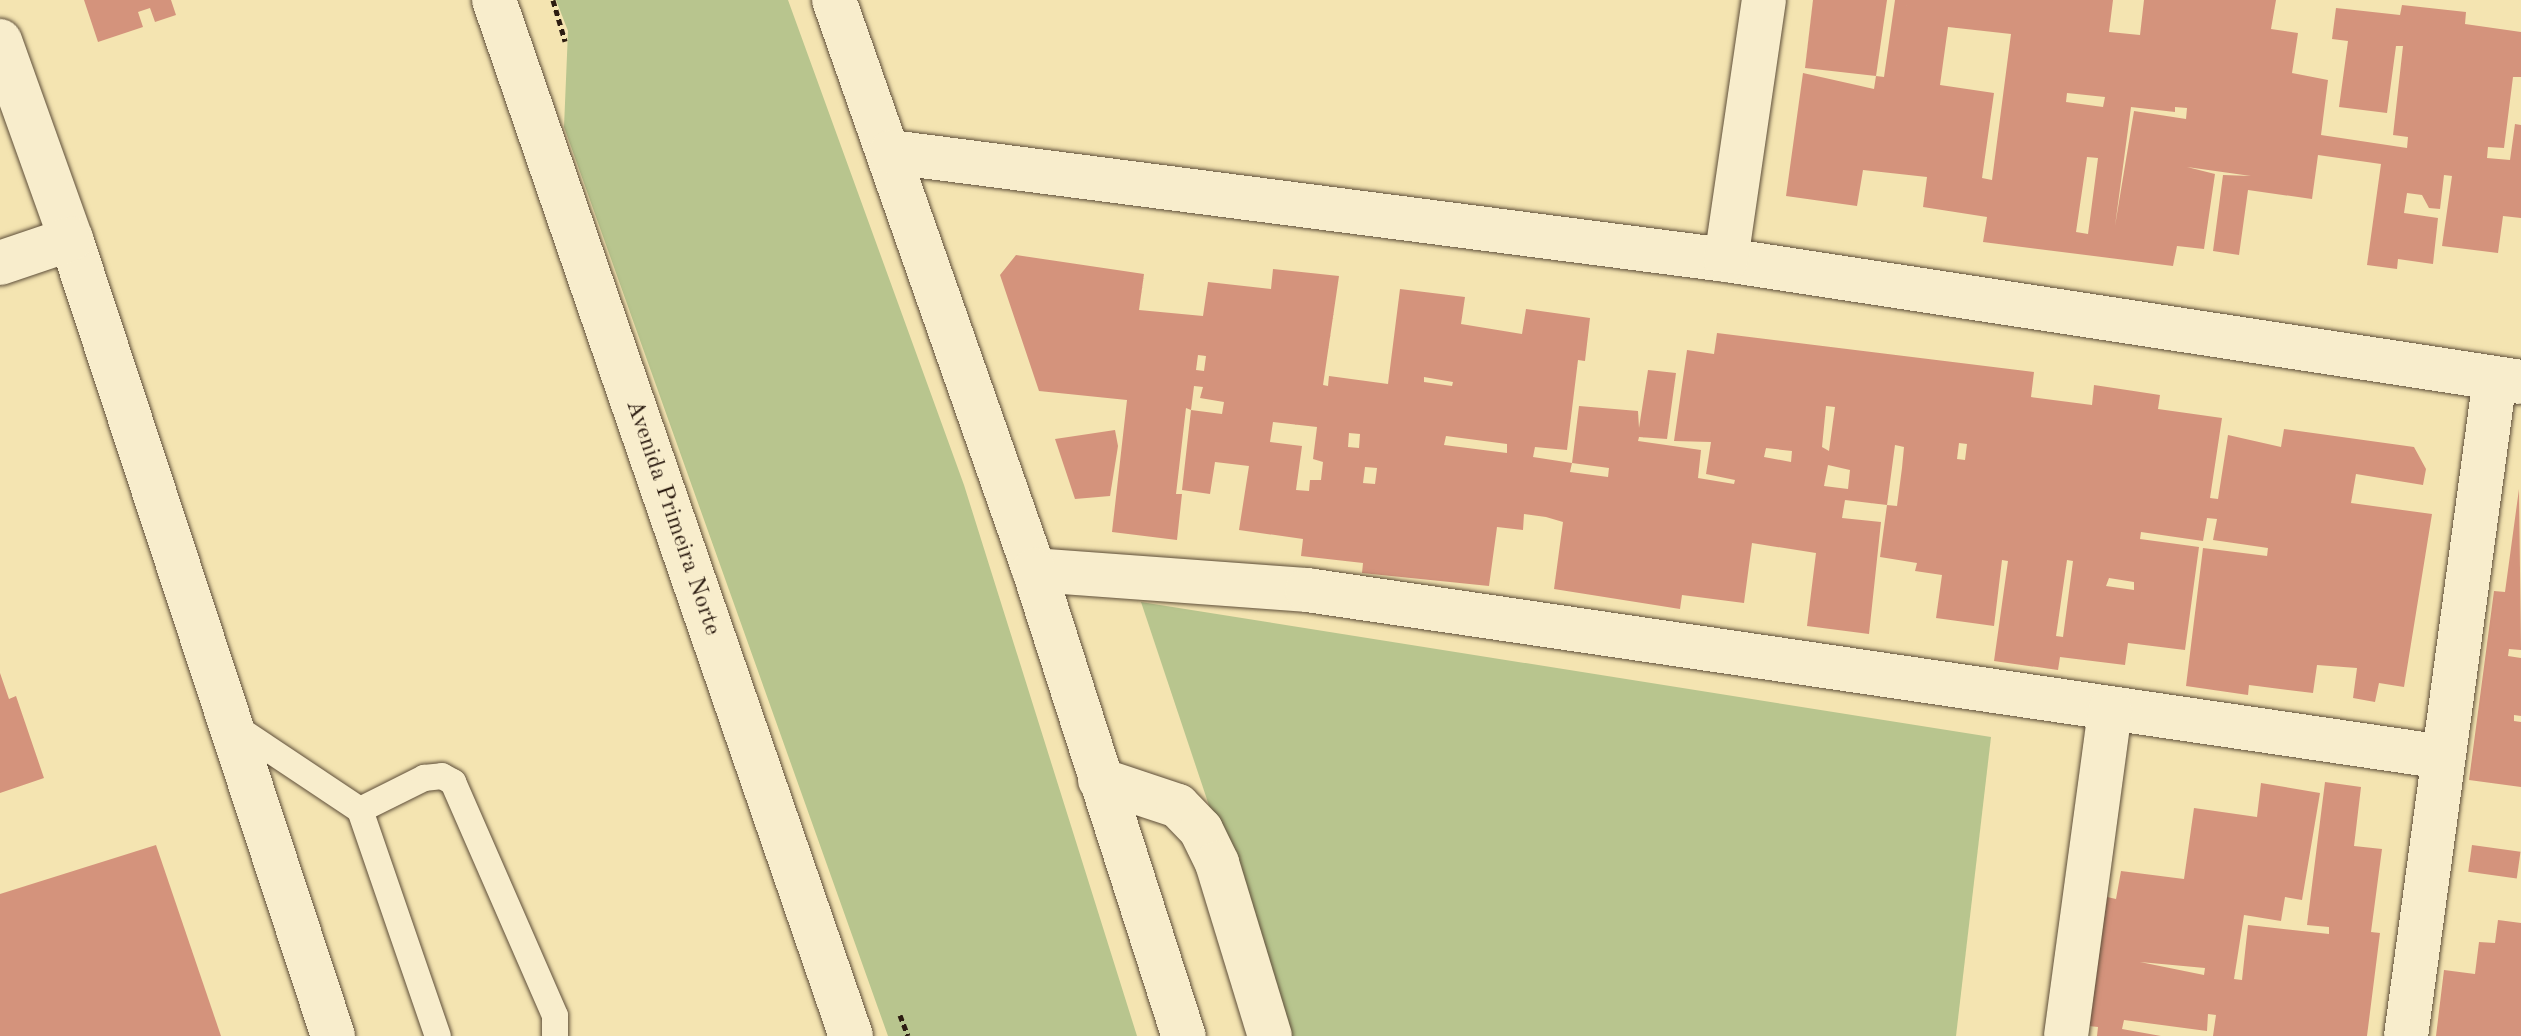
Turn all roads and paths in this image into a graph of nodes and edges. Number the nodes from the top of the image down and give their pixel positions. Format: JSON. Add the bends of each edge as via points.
{"nodes":[{"id":1,"x":494,"y":0,"type":"edge"},
{"id":2,"x":834,"y":0,"type":"edge"},
{"id":3,"x":1764,"y":0,"type":"edge"},
{"id":4,"x":0,"y":41,"type":"edge"},
{"id":5,"x":891,"y":152,"type":"junction"},
{"id":6,"x":71,"y":239,"type":"junction"},
{"id":7,"x":1726,"y":260,"type":"junction"},
{"id":8,"x":0,"y":263,"type":"edge"},
{"id":9,"x":2508,"y":380,"type":"edge"},
{"id":10,"x":1034,"y":570,"type":"junction"},
{"id":11,"x":2110,"y":710,"type":"junction"},
{"id":12,"x":231,"y":724,"type":"junction"},
{"id":13,"x":2444,"y":757,"type":"junction"},
{"id":14,"x":1100,"y":780,"type":"junction"},
{"id":15,"x":360,"y":810,"type":"junction"},
{"id":16,"x":333,"y":1036,"type":"edge"},
{"id":17,"x":438,"y":1036,"type":"edge"},
{"id":18,"x":555,"y":1036,"type":"edge"},
{"id":19,"x":851,"y":1036,"type":"edge"},
{"id":20,"x":1184,"y":1036,"type":"edge"},
{"id":21,"x":1270,"y":1036,"type":"edge"},
{"id":22,"x":2066,"y":1036,"type":"edge"},
{"id":23,"x":2406,"y":1036,"type":"edge"}],
"edges":[{"from":1,"to":19,"type":"street","name":"Avenida Primeira Norte"},
{"from":2,"to":5,"type":"street"},
{"from":3,"to":7,"type":"street"},
{"from":4,"to":6,"type":"street"},
{"from":5,"to":7,"type":"street"},
{"from":5,"to":10,"type":"street"},
{"from":6,"to":8,"type":"street"},
{"from":6,"to":12,"type":"street"},
{"from":7,"to":9,"type":"street"},
{"from":9,"to":13,"type":"street"},
{"from":10,"to":11,"type":"street","via":[[1307,590]]},
{"from":10,"to":14,"type":"street"},
{"from":11,"to":13,"type":"street"},
{"from":11,"to":22,"type":"street"},
{"from":12,"to":15,"type":"lane"},
{"from":12,"to":16,"type":"street"},
{"from":13,"to":23,"type":"street"},
{"from":14,"to":20,"type":"street"},
{"from":14,"to":21,"type":"street","via":[[1178,806],[1201,830],[1217,863]]},
{"from":15,"to":17,"type":"lane"},
{"from":15,"to":18,"type":"lane","via":[[424,778],[442,776],[453,782],[555,1016]]}]}
